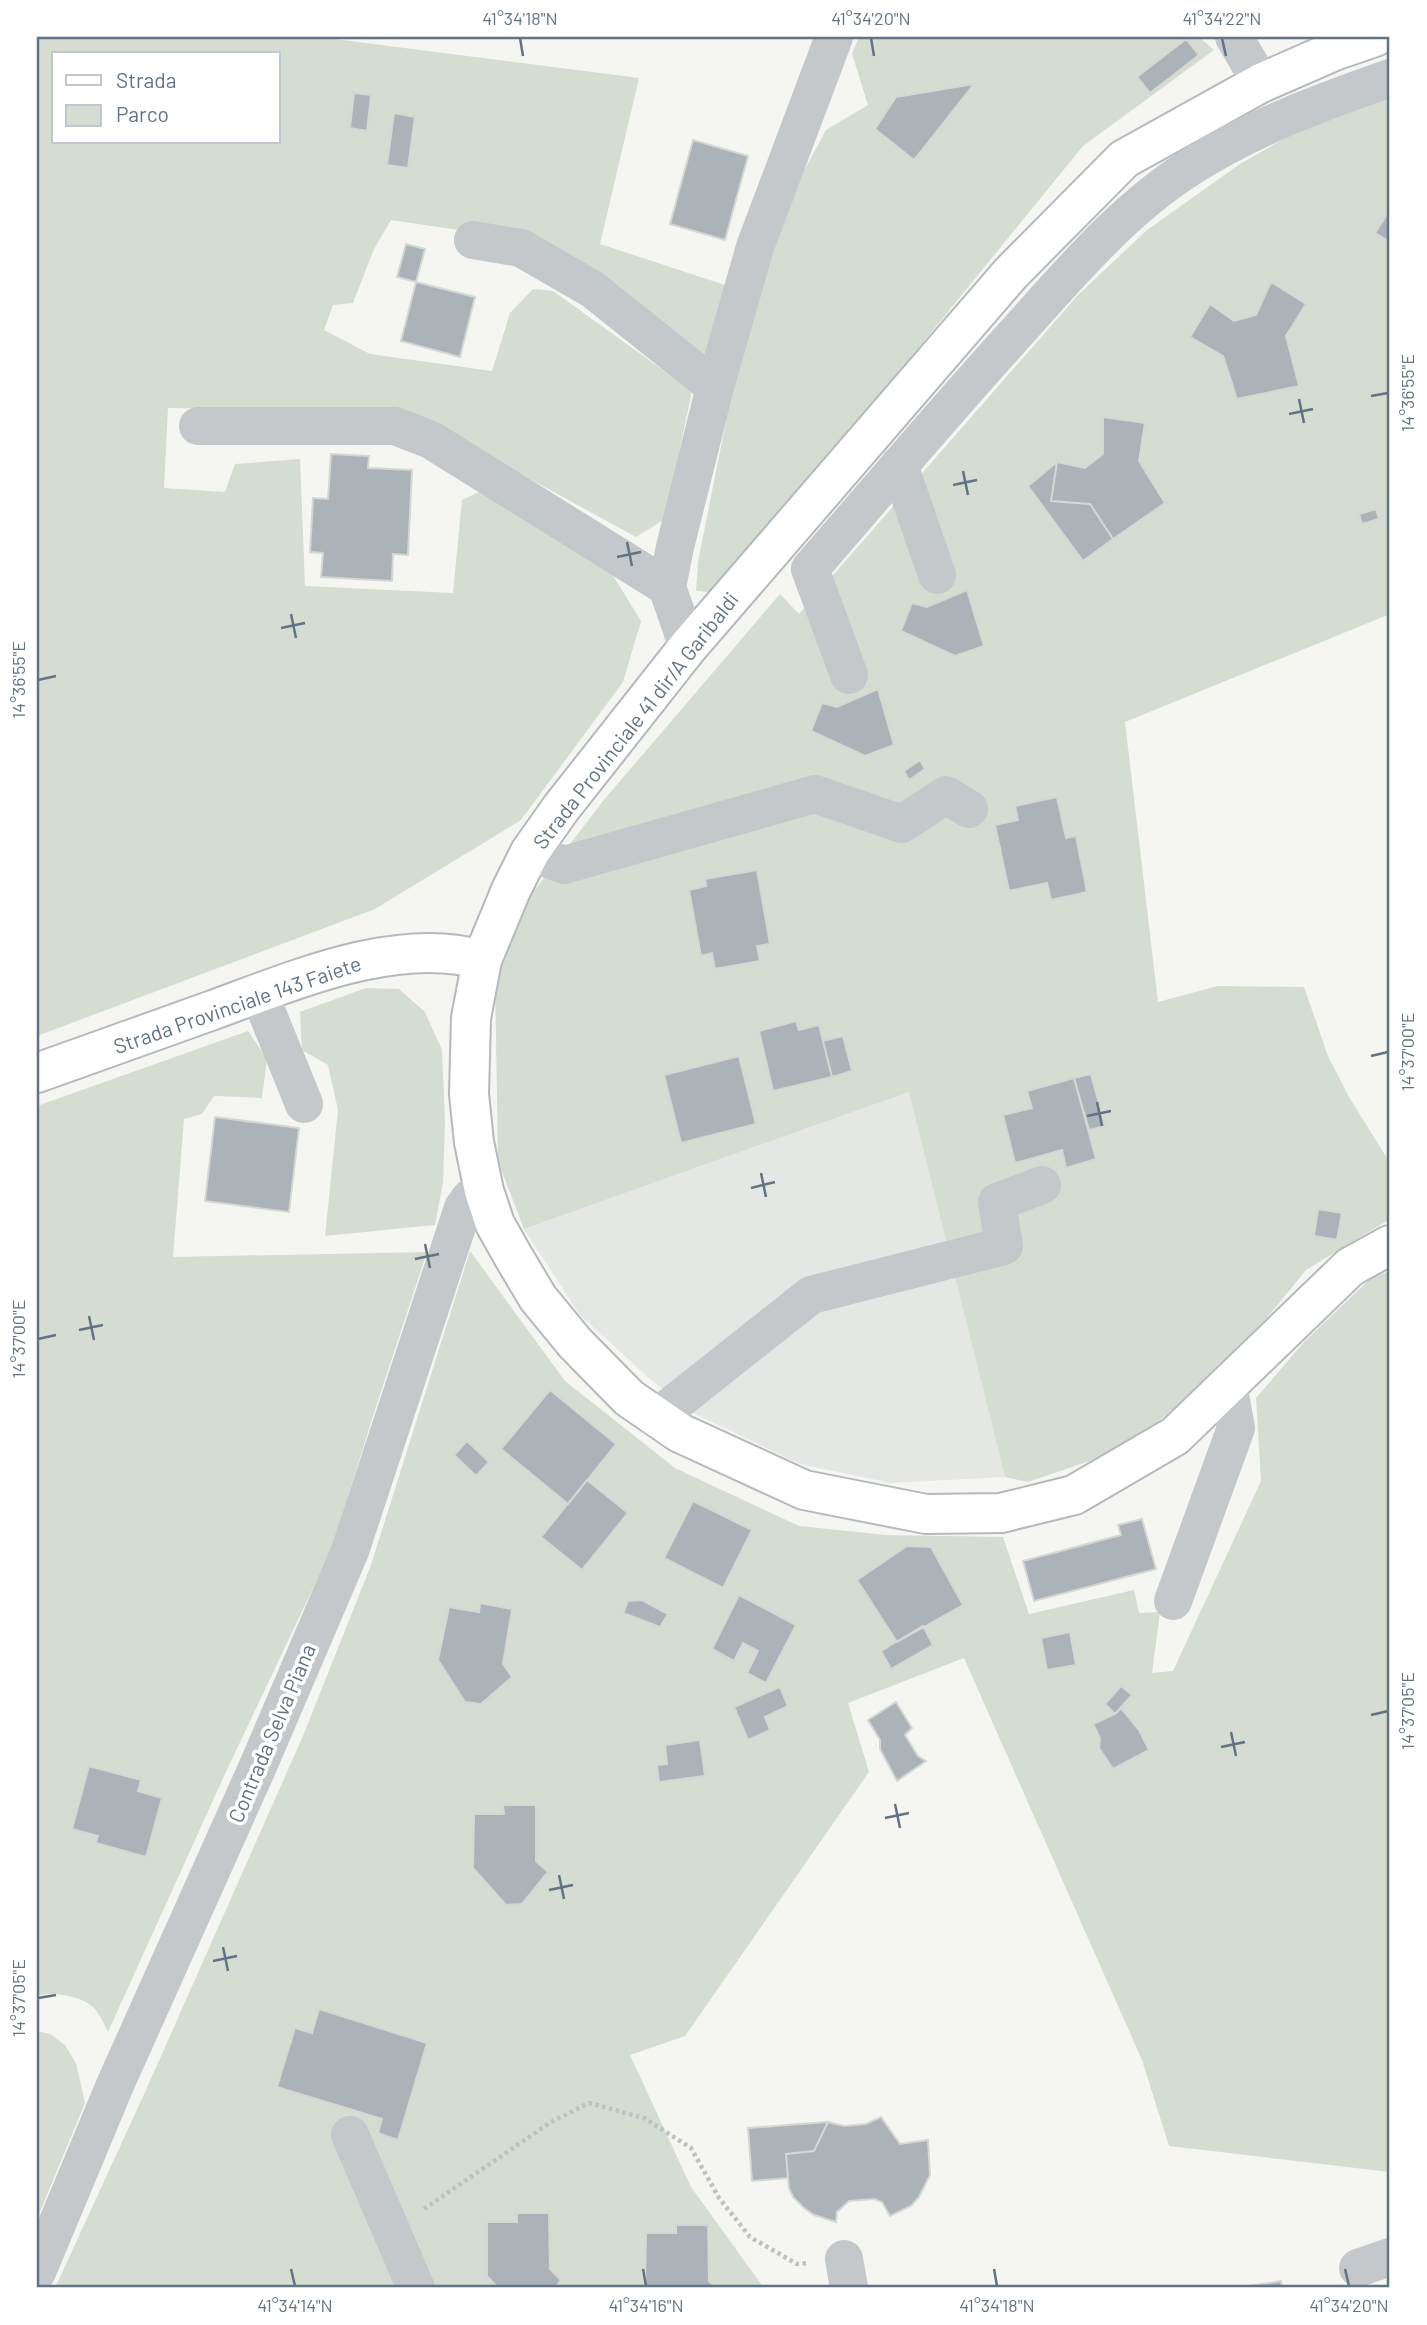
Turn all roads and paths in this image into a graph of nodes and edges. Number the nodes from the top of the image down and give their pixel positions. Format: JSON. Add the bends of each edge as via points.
{"nodes":[{"id":1,"x":834,"y":37,"type":"edge"},
{"id":2,"x":1234,"y":37,"type":"edge"},
{"id":3,"x":1375,"y":37,"type":"edge"},
{"id":4,"x":1332,"y":44,"type":"edge"},
{"id":5,"x":1390,"y":78,"type":"edge"},
{"id":6,"x":1261,"y":83,"type":"junction"},
{"id":7,"x":473,"y":240,"type":"dead end"},
{"id":8,"x":926,"y":372,"type":"junction"},
{"id":9,"x":715,"y":387,"type":"junction"},
{"id":10,"x":956,"y":399,"type":"junction"},
{"id":11,"x":198,"y":426,"type":"dead end"},
{"id":12,"x":899,"y":465,"type":"junction"},
{"id":13,"x":937,"y":575,"type":"dead end"},
{"id":14,"x":667,"y":587,"type":"junction"},
{"id":15,"x":688,"y":647,"type":"junction"},
{"id":16,"x":849,"y":675,"type":"dead end"},
{"id":17,"x":970,"y":810,"type":"dead end"},
{"id":18,"x":530,"y":852,"type":"junction"},
{"id":19,"x":482,"y":960,"type":"junction"},
{"id":20,"x":259,"y":993,"type":"junction"},
{"id":21,"x":37,"y":1073,"type":"edge"},
{"id":22,"x":304,"y":1104,"type":"dead end"},
{"id":23,"x":1042,"y":1185,"type":"dead end"},
{"id":24,"x":484,"y":1191,"type":"junction"},
{"id":25,"x":1390,"y":1245,"type":"edge"},
{"id":26,"x":1227,"y":1384,"type":"junction"},
{"id":27,"x":656,"y":1418,"type":"junction"},
{"id":28,"x":1172,"y":1601,"type":"dead end"},
{"id":29,"x":350,"y":2135,"type":"dead end"},
{"id":30,"x":392,"y":2232,"type":"junction"},
{"id":31,"x":37,"y":2272,"type":"edge"},
{"id":32,"x":846,"y":2274,"type":"edge"},
{"id":33,"x":416,"y":2288,"type":"edge"}],
"edges":[{"from":1,"to":9,"type":"street","via":[[755,247]]},
{"from":2,"to":6,"type":"street"},
{"from":3,"to":4,"type":"main road","name":"Strada Provinciale 41 dir/A Garibaldi"},
{"from":4,"to":6,"type":"main road","name":"Strada Provinciale 41 dir/A Garibaldi"},
{"from":5,"to":10,"type":"street","via":[[1273,122],[1192,166],[1138,206],[1089,253]]},
{"from":6,"to":8,"type":"main road","name":"Strada Provinciale 41 dir/A Garibaldi","via":[[1125,159],[1011,273]]},
{"from":7,"to":9,"type":"street","via":[[522,248],[592,289]]},
{"from":8,"to":10,"type":"street"},
{"from":8,"to":15,"type":"main road","name":"Strada Provinciale 41 dir/A Garibaldi"},
{"from":9,"to":14,"type":"street"},
{"from":10,"to":12,"type":"street"},
{"from":11,"to":14,"type":"street","via":[[395,426],[431,440]]},
{"from":12,"to":13,"type":"street"},
{"from":12,"to":16,"type":"street","via":[[810,569]]},
{"from":14,"to":15,"type":"street"},
{"from":15,"to":18,"type":"main road","name":"Strada Provinciale 41 dir/A Garibaldi"},
{"from":17,"to":18,"type":"street","via":[[946,795],[902,824],[815,794],[564,865]]},
{"from":18,"to":19,"type":"main road","name":"Strada Provinciale 41 dir/A Garibaldi"},
{"from":19,"to":20,"type":"main road","name":"Strada Provinciale 143 Faiete","via":[[454,954],[379,957]]},
{"from":19,"to":24,"type":"main road","name":"Strada Provinciale 41 dir/A Garibaldi","via":[[471,1018],[469,1094]]},
{"from":20,"to":21,"type":"main road","name":"Strada Provinciale 143 Faiete"},
{"from":20,"to":22,"type":"street"},
{"from":23,"to":27,"type":"street","via":[[997,1202],[1004,1247],[811,1295]]},
{"from":24,"to":27,"type":"main road","name":"Strada Provinciale 41 dir/A Garibaldi","via":[[495,1224],[538,1298],[629,1398]]},
{"from":24,"to":31,"type":"street","name":"Contrada Selva Piana","via":[[471,1197],[463,1208],[350,1551]]},
{"from":25,"to":26,"type":"main road","name":"Strada Provinciale 41 dir/A Garibaldi","via":[[1350,1266]]},
{"from":26,"to":27,"type":"main road","name":"Strada Provinciale 41 dir/A Garibaldi","via":[[1175,1436],[1074,1495],[1001,1513],[926,1514],[804,1490]]},
{"from":26,"to":28,"type":"street","via":[[1236,1428]]},
{"from":29,"to":30,"type":"street"},
{"from":30,"to":32,"type":"path","via":[[551,2122],[589,2103],[644,2118],[691,2148],[719,2198],[750,2237],[797,2264]]},
{"from":30,"to":33,"type":"street"}]}
